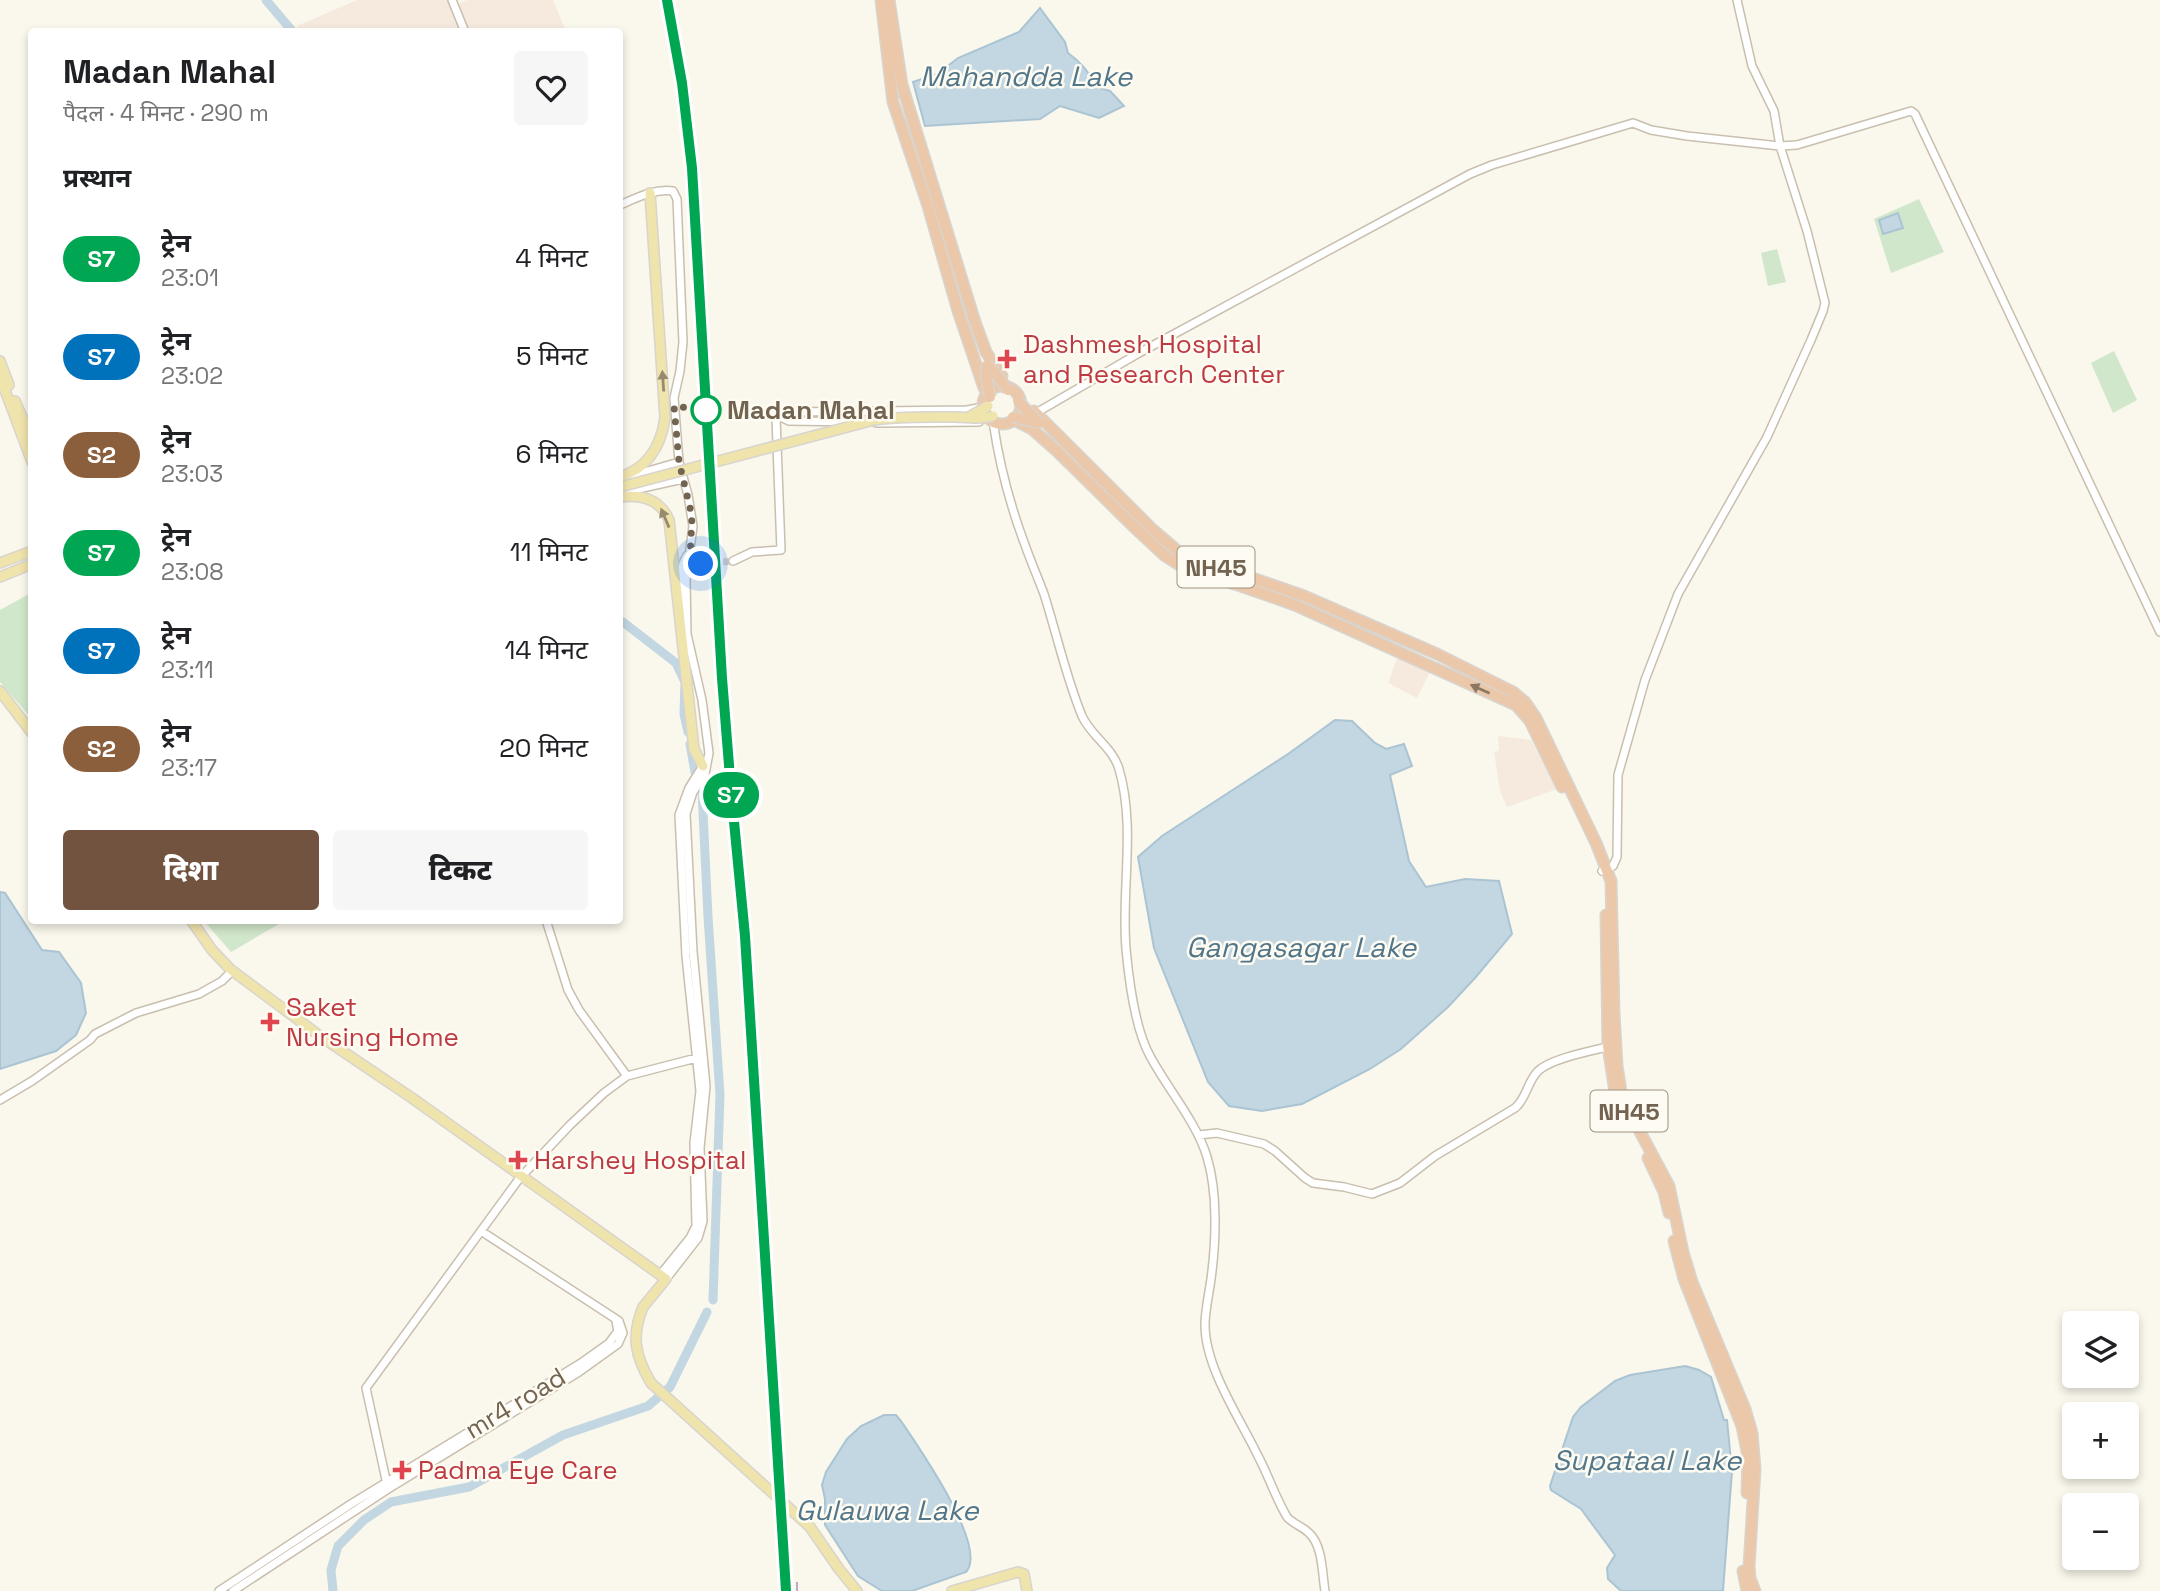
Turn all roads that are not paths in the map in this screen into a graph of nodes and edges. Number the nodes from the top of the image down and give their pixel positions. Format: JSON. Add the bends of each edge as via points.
{"nodes":[{"id":1,"x":452,"y":0,"type":"edge"},
{"id":2,"x":881,"y":0,"type":"edge"},
{"id":3,"x":888,"y":0,"type":"edge"},
{"id":4,"x":1737,"y":0,"type":"edge"},
{"id":5,"x":463,"y":28,"type":"edge"},
{"id":6,"x":897,"y":86,"type":"junction"},
{"id":7,"x":1780,"y":146,"type":"junction"},
{"id":8,"x":650,"y":193,"type":"junction"},
{"id":9,"x":623,"y":204,"type":"edge"},
{"id":10,"x":0,"y":360,"type":"edge"},
{"id":11,"x":987,"y":365,"type":"junction"},
{"id":12,"x":0,"y":377,"type":"edge"},
{"id":13,"x":1008,"y":389,"type":"junction"},
{"id":14,"x":1019,"y":399,"type":"junction"},
{"id":15,"x":987,"y":401,"type":"junction"},
{"id":16,"x":781,"y":417,"type":"junction"},
{"id":17,"x":969,"y":417,"type":"junction"},
{"id":18,"x":1013,"y":418,"type":"junction"},
{"id":19,"x":1037,"y":418,"type":"junction"},
{"id":20,"x":992,"y":419,"type":"junction"},
{"id":21,"x":28,"y":430,"type":"edge"},
{"id":22,"x":28,"y":451,"type":"edge"},
{"id":23,"x":679,"y":462,"type":"junction"},
{"id":24,"x":623,"y":476,"type":"edge"},
{"id":25,"x":623,"y":477,"type":"edge"},
{"id":26,"x":683,"y":479,"type":"junction"},
{"id":27,"x":623,"y":486,"type":"edge"},
{"id":28,"x":623,"y":494,"type":"edge"},
{"id":29,"x":623,"y":495,"type":"edge"},
{"id":30,"x":28,"y":548,"type":"edge"},
{"id":31,"x":28,"y":552,"type":"edge"},
{"id":32,"x":20,"y":554,"type":"junction"},
{"id":33,"x":28,"y":560,"type":"edge"},
{"id":34,"x":733,"y":561,"type":"tunnel mouth"},
{"id":35,"x":0,"y":563,"type":"edge"},
{"id":36,"x":28,"y":566,"type":"edge"},
{"id":37,"x":0,"y":570,"type":"edge"},
{"id":38,"x":0,"y":577,"type":"edge"},
{"id":39,"x":2160,"y":632,"type":"edge"},
{"id":40,"x":1433,"y":658,"type":"junction"},
{"id":41,"x":1460,"y":666,"type":"junction"},
{"id":42,"x":1454,"y":677,"type":"junction"},
{"id":43,"x":0,"y":691,"type":"edge"},
{"id":44,"x":0,"y":699,"type":"edge"},
{"id":45,"x":28,"y":728,"type":"edge"},
{"id":46,"x":28,"y":735,"type":"edge"},
{"id":47,"x":703,"y":769,"type":"junction"},
{"id":48,"x":1605,"y":871,"type":"junction"},
{"id":49,"x":190,"y":924,"type":"edge"},
{"id":50,"x":547,"y":924,"type":"edge"},
{"id":51,"x":231,"y":973,"type":"junction"},
{"id":52,"x":1612,"y":1045,"type":"junction"},
{"id":53,"x":701,"y":1057,"type":"junction"},
{"id":54,"x":627,"y":1076,"type":"junction"},
{"id":55,"x":0,"y":1100,"type":"edge"},
{"id":56,"x":1199,"y":1135,"type":"junction"},
{"id":57,"x":520,"y":1178,"type":"junction"},
{"id":58,"x":481,"y":1231,"type":"junction"},
{"id":59,"x":661,"y":1281,"type":"junction"},
{"id":60,"x":1716,"y":1351,"type":"junction"},
{"id":61,"x":387,"y":1486,"type":"junction"},
{"id":62,"x":219,"y":1591,"type":"edge"},
{"id":63,"x":233,"y":1591,"type":"edge"},
{"id":64,"x":857,"y":1591,"type":"edge"},
{"id":65,"x":952,"y":1591,"type":"edge"},
{"id":66,"x":1027,"y":1591,"type":"edge"},
{"id":67,"x":1325,"y":1591,"type":"edge"},
{"id":68,"x":1747,"y":1591,"type":"edge"},
{"id":69,"x":1755,"y":1591,"type":"edge"}],
"edges":[{"from":1,"to":5,"type":"street"},
{"from":2,"to":6,"type":"highway"},
{"from":3,"to":6,"type":"highway"},
{"from":4,"to":7,"type":"street","via":[[1752,66],[1774,111]]},
{"from":6,"to":11,"type":"highway"},
{"from":6,"to":13,"type":"highway","via":[[979,333]]},
{"from":6,"to":15,"type":"highway","via":[[893,102],[898,122]]},
{"from":7,"to":19,"type":"street","via":[[1687,136],[1633,123],[1492,165],[1139,353]]},
{"from":7,"to":39,"type":"street","via":[[1822,138],[1908,110],[1915,114]]},
{"from":7,"to":48,"type":"street","via":[[1824,295],[1823,311],[1767,437],[1678,594],[1624,752],[1618,783],[1617,858]]},
{"from":8,"to":9,"type":"street"},
{"from":8,"to":23,"type":"street","via":[[673,191],[679,209],[683,342],[674,398]]},
{"from":24,"to":8,"type":"main road","one_way":true,"via":[[651,456],[663,434],[665,418]]},
{"from":10,"to":21,"type":"main road"},
{"from":11,"to":13,"type":"highway","bridge":true},
{"from":11,"to":15,"type":"highway","bridge":true},
{"from":12,"to":22,"type":"main road"},
{"from":13,"to":14,"type":"highway","bridge":true},
{"from":13,"to":15,"type":"highway","bridge":true},
{"from":14,"to":18,"type":"highway","bridge":true},
{"from":14,"to":19,"type":"highway","bridge":true},
{"from":15,"to":16,"type":"street","via":[[973,410],[789,412]]},
{"from":15,"to":17,"type":"main road","bridge":true},
{"from":15,"to":20,"type":"highway","bridge":true},
{"from":16,"to":20,"type":"street","via":[[789,421],[883,423]]},
{"from":16,"to":34,"type":"street","via":[[775,419],[781,550],[752,552]]},
{"from":17,"to":20,"type":"main road","bridge":true},
{"from":17,"to":27,"type":"main road","bridge":true,"via":[[874,420]]},
{"from":18,"to":19,"type":"highway","bridge":true},
{"from":18,"to":20,"type":"highway","bridge":true},
{"from":18,"to":42,"type":"highway","number":"NH45","via":[[1057,450],[1132,526],[1181,566],[1295,605]]},
{"from":19,"to":40,"type":"highway","via":[[1174,555],[1319,608]]},
{"from":19,"to":41,"type":"highway","number":"NH45","via":[[1180,553],[1304,596]]},
{"from":20,"to":56,"type":"street","via":[[999,460],[1070,682],[1087,725],[1119,768],[1126,835],[1126,948],[1138,1027],[1149,1055]]},
{"from":23,"to":25,"type":"street"},
{"from":23,"to":26,"type":"street"},
{"from":26,"to":28,"type":"street"},
{"from":26,"to":47,"type":"street","via":[[692,516],[692,541],[690,557],[682,565],[682,625],[700,711]]},
{"from":47,"to":29,"type":"main road","one_way":true,"via":[[696,755],[668,520],[652,500]]},
{"from":30,"to":32,"type":"main road"},
{"from":31,"to":32,"type":"main road"},
{"from":32,"to":35,"type":"main road"},
{"from":33,"to":37,"type":"main road"},
{"from":36,"to":38,"type":"main road"},
{"from":40,"to":41,"type":"highway"},
{"from":40,"to":42,"type":"highway"},
{"from":41,"to":48,"type":"highway","number":"NH45","via":[[1513,692],[1530,708],[1583,814]]},
{"from":48,"to":42,"type":"highway","number":"NH45","one_way":true,"via":[[1527,716],[1507,699]]},
{"from":43,"to":45,"type":"main road"},
{"from":44,"to":46,"type":"main road"},
{"from":47,"to":53,"type":"street","via":[[679,815],[685,946]]},
{"from":48,"to":52,"type":"highway","number":"NH45","via":[[1612,897]]},
{"from":49,"to":51,"type":"main road","via":[[211,957]]},
{"from":50,"to":54,"type":"street","via":[[568,990]]},
{"from":51,"to":55,"type":"street","via":[[200,994],[136,1013],[95,1034]]},
{"from":51,"to":57,"type":"main road"},
{"from":52,"to":56,"type":"street","via":[[1539,1070],[1515,1108],[1400,1183],[1372,1194],[1313,1183],[1264,1144],[1217,1133]]},
{"from":52,"to":60,"type":"highway","number":"NH45","via":[[1622,1098],[1669,1186],[1688,1270]]},
{"from":53,"to":54,"type":"street"},
{"from":53,"to":59,"type":"street","via":[[706,1086],[700,1147],[702,1230]]},
{"from":54,"to":57,"type":"street","via":[[578,1117]]},
{"from":56,"to":67,"type":"street","via":[[1215,1199],[1205,1326],[1210,1353],[1221,1386],[1287,1517],[1318,1545]]},
{"from":57,"to":58,"type":"street"},
{"from":57,"to":59,"type":"main road"},
{"from":58,"to":61,"type":"street","via":[[366,1388]]},
{"from":58,"to":61,"type":"street","name":"mr4 road","via":[[615,1317],[623,1336],[602,1357]]},
{"from":59,"to":64,"type":"main road","bridge":true,"via":[[643,1307],[636,1332],[639,1361],[651,1382],[810,1527]]},
{"from":60,"to":68,"type":"highway","number":"NH45","via":[[1746,1440],[1743,1563]]},
{"from":60,"to":69,"type":"highway","number":"NH45","via":[[1747,1416],[1754,1446],[1749,1567]]},
{"from":61,"to":62,"type":"street","name":"mr4 road","via":[[351,1504]]},
{"from":61,"to":63,"type":"street","name":"mr4 road"},
{"from":65,"to":66,"type":"main road","via":[[1021,1572]]}]}
